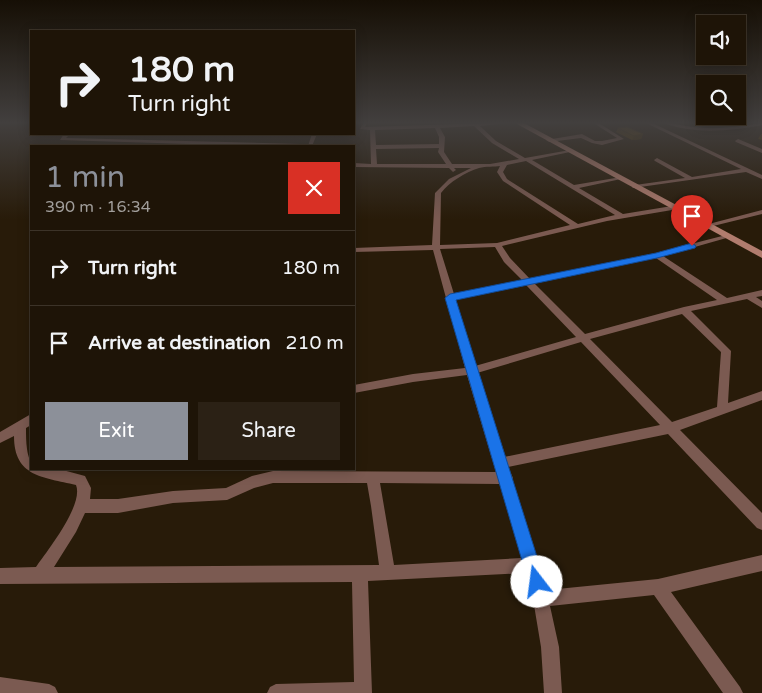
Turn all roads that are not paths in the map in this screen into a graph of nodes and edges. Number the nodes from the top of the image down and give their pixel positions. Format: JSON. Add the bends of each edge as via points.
{"nodes":[{"id":1,"x":374,"y":154,"type":"edge"},
{"id":2,"x":442,"y":154,"type":"edge"},
{"id":3,"x":517,"y":154,"type":"edge"},
{"id":4,"x":550,"y":154,"type":"edge"},
{"id":5,"x":574,"y":154,"type":"edge"},
{"id":6,"x":714,"y":154,"type":"edge"},
{"id":7,"x":526,"y":159,"type":"junction"},
{"id":8,"x":657,"y":160,"type":"dead end"},
{"id":9,"x":505,"y":162,"type":"junction"},
{"id":10,"x":355,"y":165,"type":"edge"},
{"id":11,"x":374,"y":166,"type":"junction"},
{"id":12,"x":452,"y":166,"type":"junction"},
{"id":13,"x":479,"y":166,"type":"junction"},
{"id":14,"x":747,"y":170,"type":"junction"},
{"id":15,"x":762,"y":177,"type":"edge"},
{"id":16,"x":456,"y":178,"type":"junction"},
{"id":17,"x":619,"y":178,"type":"junction"},
{"id":18,"x":692,"y":179,"type":"junction"},
{"id":19,"x":574,"y":187,"type":"junction"},
{"id":20,"x":635,"y":187,"type":"junction"},
{"id":21,"x":672,"y":208,"type":"junction"},
{"id":22,"x":762,"y":212,"type":"edge"},
{"id":23,"x":621,"y":216,"type":"junction"},
{"id":24,"x":576,"y":226,"type":"junction"},
{"id":25,"x":705,"y":226,"type":"junction"},
{"id":26,"x":726,"y":237,"type":"junction"},
{"id":27,"x":497,"y":246,"type":"junction"},
{"id":28,"x":436,"y":248,"type":"junction"},
{"id":29,"x":355,"y":250,"type":"edge"},
{"id":30,"x":761,"y":253,"type":"edge"},
{"id":31,"x":657,"y":255,"type":"junction"},
{"id":32,"x":529,"y":281,"type":"junction"},
{"id":33,"x":762,"y":293,"type":"edge"},
{"id":34,"x":748,"y":296,"type":"junction"},
{"id":35,"x":450,"y":298,"type":"junction"},
{"id":36,"x":726,"y":301,"type":"junction"},
{"id":37,"x":762,"y":305,"type":"edge"},
{"id":38,"x":684,"y":310,"type":"junction"},
{"id":39,"x":583,"y":338,"type":"junction"},
{"id":40,"x":471,"y":371,"type":"junction"},
{"id":41,"x":355,"y":389,"type":"edge"},
{"id":42,"x":762,"y":395,"type":"edge"},
{"id":43,"x":722,"y":410,"type":"junction"},
{"id":44,"x":30,"y":420,"type":"edge"},
{"id":45,"x":20,"y":427,"type":"junction"},
{"id":46,"x":671,"y":428,"type":"junction"},
{"id":47,"x":0,"y":438,"type":"edge"},
{"id":48,"x":501,"y":463,"type":"junction"},
{"id":49,"x":30,"y":465,"type":"edge"},
{"id":50,"x":41,"y":470,"type":"edge"},
{"id":51,"x":372,"y":478,"type":"junction"},
{"id":52,"x":506,"y":478,"type":"junction"},
{"id":53,"x":82,"y":506,"type":"junction"},
{"id":54,"x":762,"y":523,"type":"edge"},
{"id":55,"x":762,"y":563,"type":"edge"},
{"id":56,"x":532,"y":565,"type":"junction"},
{"id":57,"x":387,"y":572,"type":"junction"},
{"id":58,"x":360,"y":574,"type":"junction"},
{"id":59,"x":40,"y":575,"type":"junction"},
{"id":60,"x":0,"y":576,"type":"edge"},
{"id":61,"x":658,"y":587,"type":"junction"},
{"id":62,"x":541,"y":599,"type":"junction"},
{"id":63,"x":0,"y":686,"type":"edge"},
{"id":64,"x":363,"y":692,"type":"edge"},
{"id":65,"x":49,"y":693,"type":"edge"},
{"id":66,"x":276,"y":693,"type":"edge"},
{"id":67,"x":553,"y":693,"type":"edge"},
{"id":68,"x":734,"y":693,"type":"edge"}],
"edges":[{"from":1,"to":11,"type":"street"},
{"from":2,"to":12,"type":"street"},
{"from":3,"to":7,"type":"street"},
{"from":4,"to":7,"type":"street"},
{"from":5,"to":17,"type":"main road"},
{"from":6,"to":14,"type":"street"},
{"from":7,"to":9,"type":"street"},
{"from":7,"to":19,"type":"street"},
{"from":8,"to":18,"type":"street"},
{"from":9,"to":13,"type":"street"},
{"from":9,"to":24,"type":"street","via":[[500,172],[505,180]]},
{"from":10,"to":11,"type":"street"},
{"from":11,"to":12,"type":"street"},
{"from":12,"to":13,"type":"street"},
{"from":12,"to":16,"type":"street"},
{"from":13,"to":16,"type":"street"},
{"from":14,"to":15,"type":"street"},
{"from":14,"to":18,"type":"street"},
{"from":16,"to":28,"type":"street","via":[[438,193]]},
{"from":17,"to":19,"type":"street"},
{"from":17,"to":20,"type":"main road"},
{"from":18,"to":20,"type":"street"},
{"from":19,"to":23,"type":"street"},
{"from":20,"to":21,"type":"main road"},
{"from":21,"to":23,"type":"street"},
{"from":21,"to":25,"type":"main road"},
{"from":22,"to":25,"type":"street"},
{"from":23,"to":24,"type":"street"},
{"from":24,"to":27,"type":"street"},
{"from":25,"to":26,"type":"main road"},
{"from":26,"to":30,"type":"main road"},
{"from":26,"to":31,"type":"street"},
{"from":27,"to":28,"type":"street"},
{"from":27,"to":32,"type":"street"},
{"from":28,"to":29,"type":"street"},
{"from":28,"to":35,"type":"street"},
{"from":31,"to":32,"type":"street"},
{"from":31,"to":36,"type":"street"},
{"from":32,"to":35,"type":"street"},
{"from":32,"to":39,"type":"street"},
{"from":33,"to":34,"type":"street"},
{"from":34,"to":36,"type":"street"},
{"from":34,"to":37,"type":"street"},
{"from":35,"to":40,"type":"street"},
{"from":36,"to":38,"type":"street"},
{"from":38,"to":39,"type":"street"},
{"from":38,"to":43,"type":"street","via":[[726,351]]},
{"from":39,"to":40,"type":"street"},
{"from":39,"to":46,"type":"street"},
{"from":40,"to":41,"type":"street"},
{"from":40,"to":48,"type":"street"},
{"from":42,"to":43,"type":"street"},
{"from":43,"to":46,"type":"street"},
{"from":44,"to":45,"type":"street"},
{"from":45,"to":47,"type":"street"},
{"from":45,"to":49,"type":"street","via":[[20,451]]},
{"from":46,"to":48,"type":"street"},
{"from":46,"to":54,"type":"street"},
{"from":48,"to":52,"type":"street"},
{"from":50,"to":53,"type":"street","via":[[80,480],[85,489]]},
{"from":51,"to":52,"type":"street"},
{"from":51,"to":53,"type":"street","via":[[273,477],[252,482],[227,494],[181,496],[118,506]]},
{"from":51,"to":57,"type":"street"},
{"from":52,"to":56,"type":"street"},
{"from":53,"to":59,"type":"street"},
{"from":55,"to":61,"type":"street"},
{"from":56,"to":57,"type":"street"},
{"from":56,"to":62,"type":"street"},
{"from":57,"to":58,"type":"street"},
{"from":58,"to":59,"type":"street"},
{"from":58,"to":64,"type":"street"},
{"from":59,"to":60,"type":"street"},
{"from":61,"to":62,"type":"street"},
{"from":61,"to":68,"type":"street"},
{"from":62,"to":67,"type":"street","via":[[550,647]]},
{"from":63,"to":65,"type":"street"},
{"from":64,"to":66,"type":"street"}]}
